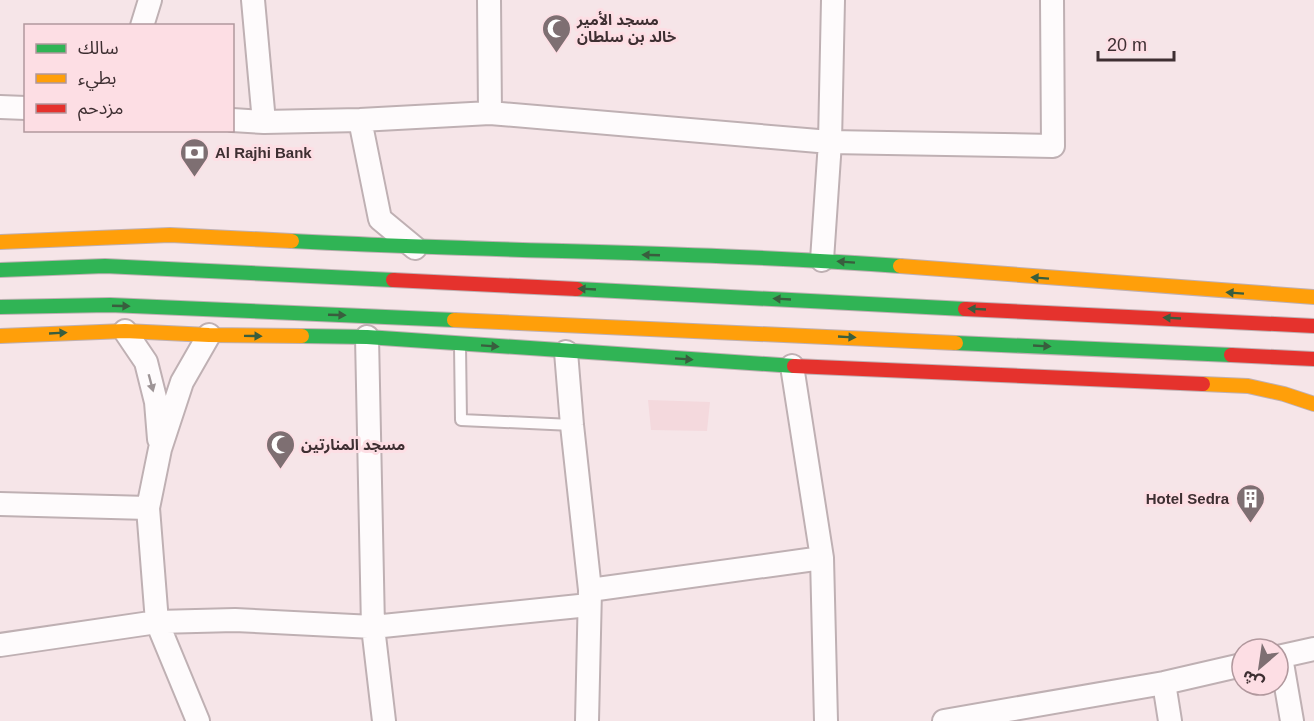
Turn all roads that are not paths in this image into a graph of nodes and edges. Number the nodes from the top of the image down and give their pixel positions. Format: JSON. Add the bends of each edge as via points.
{"nodes":[{"id":1,"x":150,"y":0,"type":"edge"},
{"id":2,"x":253,"y":0,"type":"edge"},
{"id":3,"x":489,"y":0,"type":"edge"},
{"id":4,"x":833,"y":0,"type":"edge"},
{"id":5,"x":1052,"y":0,"type":"edge"},
{"id":6,"x":143,"y":24,"type":"edge"},
{"id":7,"x":0,"y":107,"type":"edge"},
{"id":8,"x":24,"y":108,"type":"edge"},
{"id":9,"x":490,"y":113,"type":"junction"},
{"id":10,"x":234,"y":120,"type":"edge"},
{"id":11,"x":360,"y":120,"type":"junction"},
{"id":12,"x":264,"y":122,"type":"junction"},
{"id":13,"x":830,"y":141,"type":"junction"},
{"id":14,"x":0,"y":242,"type":"edge"},
{"id":15,"x":415,"y":248,"type":"junction"},
{"id":16,"x":822,"y":260,"type":"junction"},
{"id":17,"x":0,"y":270,"type":"edge"},
{"id":18,"x":1304,"y":284,"type":"dead end"},
{"id":19,"x":1272,"y":295,"type":"junction"},
{"id":20,"x":1314,"y":297,"type":"edge"},
{"id":21,"x":0,"y":307,"type":"edge"},
{"id":22,"x":1314,"y":326,"type":"edge"},
{"id":23,"x":125,"y":331,"type":"junction"},
{"id":24,"x":209,"y":335,"type":"junction"},
{"id":25,"x":0,"y":336,"type":"edge"},
{"id":26,"x":367,"y":338,"type":"junction"},
{"id":27,"x":460,"y":344,"type":"junction"},
{"id":28,"x":566,"y":351,"type":"junction"},
{"id":29,"x":1314,"y":359,"type":"edge"},
{"id":30,"x":792,"y":366,"type":"junction"},
{"id":31,"x":1314,"y":404,"type":"edge"},
{"id":32,"x":572,"y":425,"type":"junction"},
{"id":33,"x":160,"y":449,"type":"junction"},
{"id":34,"x":0,"y":504,"type":"edge"},
{"id":35,"x":148,"y":508,"type":"junction"},
{"id":36,"x":822,"y":558,"type":"junction"},
{"id":37,"x":590,"y":597,"type":"junction"},
{"id":38,"x":157,"y":622,"type":"junction"},
{"id":39,"x":373,"y":627,"type":"junction"},
{"id":40,"x":0,"y":645,"type":"edge"},
{"id":41,"x":1314,"y":649,"type":"edge"},
{"id":42,"x":1290,"y":655,"type":"edge"},
{"id":43,"x":1230,"y":668,"type":"edge"},
{"id":44,"x":1164,"y":682,"type":"junction"},
{"id":45,"x":1288,"y":697,"type":"edge"},
{"id":46,"x":1064,"y":711,"type":"edge"},
{"id":47,"x":198,"y":721,"type":"edge"},
{"id":48,"x":384,"y":721,"type":"edge"},
{"id":49,"x":587,"y":721,"type":"edge"},
{"id":50,"x":826,"y":721,"type":"edge"},
{"id":51,"x":945,"y":721,"type":"edge"},
{"id":52,"x":1170,"y":721,"type":"edge"},
{"id":53,"x":1292,"y":721,"type":"edge"}],
"edges":[{"from":1,"to":6,"type":"street"},
{"from":2,"to":12,"type":"street"},
{"from":3,"to":9,"type":"street"},
{"from":4,"to":13,"type":"street"},
{"from":5,"to":13,"type":"street","via":[[1053,146]]},
{"from":7,"to":8,"type":"street"},
{"from":9,"to":11,"type":"street"},
{"from":9,"to":13,"type":"street"},
{"from":10,"to":12,"type":"street"},
{"from":11,"to":12,"type":"street"},
{"from":11,"to":15,"type":"street","via":[[380,219]]},
{"from":13,"to":16,"type":"street"},
{"from":14,"to":15,"type":"main road","via":[[170,235]]},
{"from":16,"to":15,"type":"main road","one_way":true},
{"from":19,"to":16,"type":"main road","one_way":true},
{"from":22,"to":17,"type":"main road","one_way":true,"via":[[105,266]]},
{"from":18,"to":19,"type":"main road"},
{"from":19,"to":20,"type":"main road"},
{"from":21,"to":29,"type":"main road","one_way":true,"via":[[122,306]]},
{"from":23,"to":24,"type":"main road"},
{"from":25,"to":23,"type":"main road","one_way":true},
{"from":23,"to":33,"type":"street","one_way":true,"via":[[146,362],[156,402]]},
{"from":24,"to":26,"type":"main road","one_way":true},
{"from":24,"to":33,"type":"street","via":[[182,382]]},
{"from":26,"to":27,"type":"main road"},
{"from":26,"to":39,"type":"street"},
{"from":27,"to":28,"type":"main road","one_way":true},
{"from":27,"to":32,"type":"lane","via":[[461,420]]},
{"from":28,"to":30,"type":"main road","one_way":true},
{"from":28,"to":32,"type":"street"},
{"from":30,"to":31,"type":"main road","via":[[1248,386]]},
{"from":30,"to":36,"type":"street"},
{"from":32,"to":37,"type":"street"},
{"from":33,"to":35,"type":"street"},
{"from":34,"to":35,"type":"street"},
{"from":35,"to":38,"type":"street"},
{"from":36,"to":37,"type":"street"},
{"from":36,"to":50,"type":"street"},
{"from":37,"to":39,"type":"street"},
{"from":37,"to":49,"type":"street"},
{"from":38,"to":39,"type":"street","via":[[235,620]]},
{"from":38,"to":40,"type":"street"},
{"from":38,"to":47,"type":"street"},
{"from":39,"to":48,"type":"street"},
{"from":41,"to":42,"type":"street"},
{"from":43,"to":44,"type":"street"},
{"from":44,"to":46,"type":"street"},
{"from":44,"to":52,"type":"street"},
{"from":45,"to":53,"type":"street"},
{"from":46,"to":51,"type":"street"}]}
